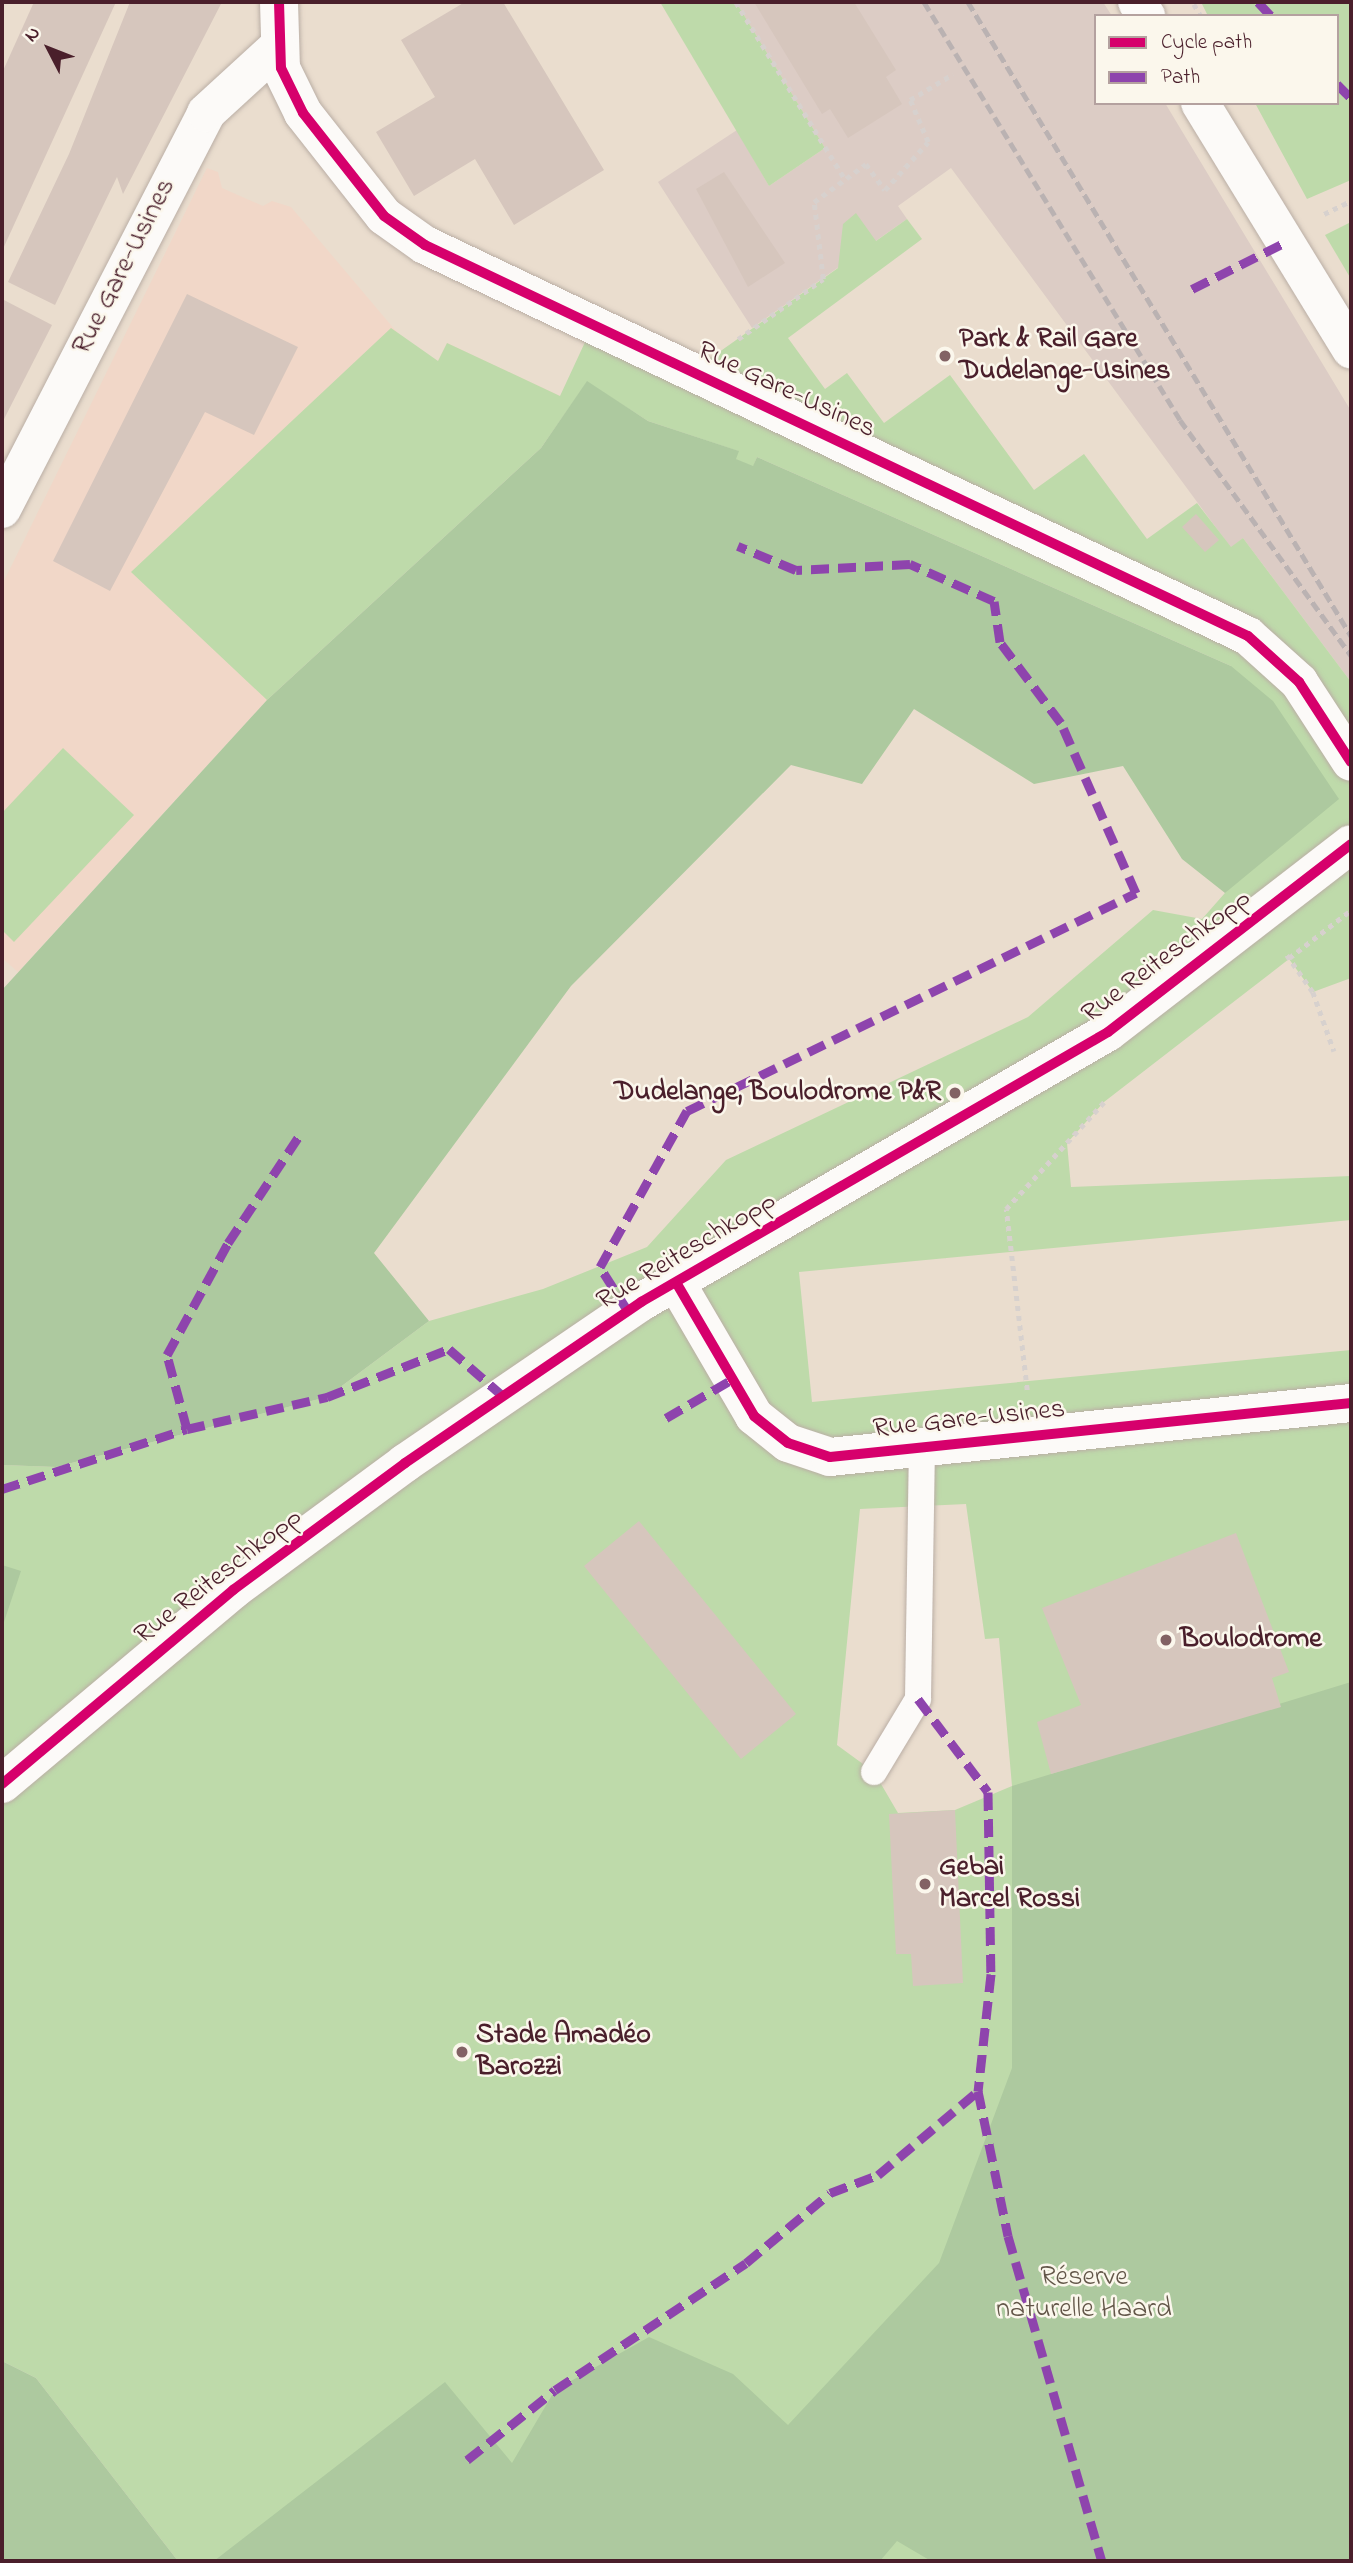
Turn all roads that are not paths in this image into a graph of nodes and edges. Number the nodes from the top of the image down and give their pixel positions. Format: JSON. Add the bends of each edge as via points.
{"nodes":[{"id":1,"x":279,"y":2,"type":"edge"},
{"id":2,"x":277,"y":48,"type":"junction"},
{"id":3,"x":1201,"y":105,"type":"edge"},
{"id":4,"x":1351,"y":349,"type":"edge"},
{"id":5,"x":2,"y":509,"type":"edge"},
{"id":6,"x":1351,"y":762,"type":"edge"},
{"id":7,"x":1351,"y":844,"type":"edge"},
{"id":8,"x":677,"y":1284,"type":"junction"},
{"id":9,"x":1351,"y":1402,"type":"edge"},
{"id":10,"x":922,"y":1447,"type":"junction"},
{"id":11,"x":874,"y":1772,"type":"dead end"},
{"id":12,"x":2,"y":1784,"type":"edge"}],
"edges":[{"from":1,"to":2,"type":"street","name":"Rue Gare-Usines"},
{"from":2,"to":5,"type":"street","name":"Rue Gare-Usines","via":[[206,113]]},
{"from":2,"to":6,"type":"street","name":"Rue Gare-Usines","via":[[303,113],[384,216],[425,245],[1248,636],[1299,682]]},
{"from":3,"to":4,"type":"street"},
{"from":7,"to":8,"type":"street","name":"Rue Reiteschkopp","via":[[1258,918],[1042,1074]]},
{"from":8,"to":10,"type":"street","name":"Rue Gare-Usines","via":[[754,1416],[788,1443],[830,1457]]},
{"from":8,"to":12,"type":"street","name":"Rue Reiteschkopp","via":[[492,1404],[233,1590]]},
{"from":9,"to":10,"type":"street","name":"Rue Gare-Usines"},
{"from":10,"to":11,"type":"lane","via":[[918,1699]]}]}
